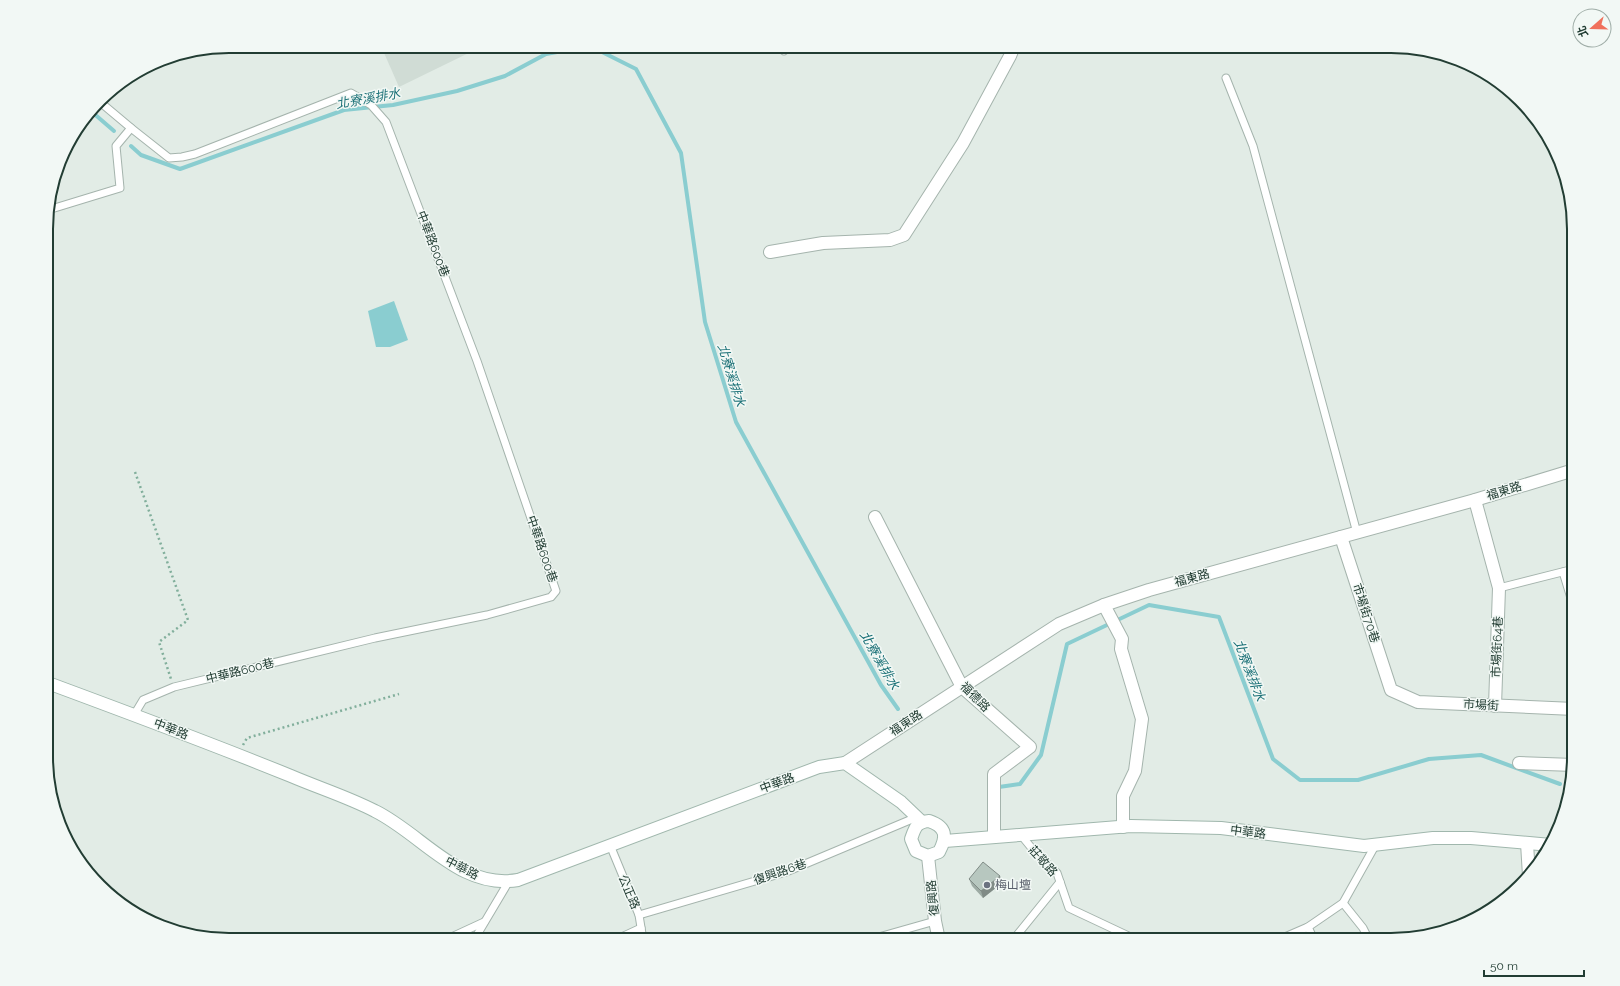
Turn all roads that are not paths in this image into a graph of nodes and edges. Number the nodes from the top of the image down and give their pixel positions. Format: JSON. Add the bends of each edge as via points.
{"nodes":[{"id":1,"x":1011,"y":53,"type":"edge"},
{"id":2,"x":1226,"y":78,"type":"dead end"},
{"id":3,"x":104,"y":106,"type":"edge"},
{"id":4,"x":131,"y":128,"type":"junction"},
{"id":5,"x":55,"y":208,"type":"edge"},
{"id":6,"x":770,"y":252,"type":"dead end"},
{"id":7,"x":1567,"y":472,"type":"edge"},
{"id":8,"x":1475,"y":500,"type":"junction"},
{"id":9,"x":875,"y":517,"type":"dead end"},
{"id":10,"x":1357,"y":533,"type":"junction"},
{"id":11,"x":1341,"y":537,"type":"junction"},
{"id":12,"x":1567,"y":571,"type":"edge"},
{"id":13,"x":1563,"y":572,"type":"junction"},
{"id":14,"x":1567,"y":585,"type":"edge"},
{"id":15,"x":1499,"y":588,"type":"junction"},
{"id":16,"x":1104,"y":605,"type":"junction"},
{"id":17,"x":53,"y":685,"type":"edge"},
{"id":18,"x":962,"y":687,"type":"junction"},
{"id":19,"x":1391,"y":690,"type":"joint"},
{"id":20,"x":1495,"y":706,"type":"junction"},
{"id":21,"x":1567,"y":709,"type":"edge"},
{"id":22,"x":134,"y":715,"type":"junction"},
{"id":23,"x":845,"y":763,"type":"junction"},
{"id":24,"x":1519,"y":763,"type":"dead end"},
{"id":25,"x":1567,"y":765,"type":"edge"},
{"id":26,"x":920,"y":820,"type":"junction"},
{"id":27,"x":1123,"y":827,"type":"junction"},
{"id":28,"x":1021,"y":835,"type":"junction"},
{"id":29,"x":994,"y":837,"type":"junction"},
{"id":30,"x":945,"y":841,"type":"junction"},
{"id":31,"x":1527,"y":843,"type":"junction"},
{"id":32,"x":1376,"y":844,"type":"junction"},
{"id":33,"x":1543,"y":844,"type":"edge"},
{"id":34,"x":610,"y":845,"type":"junction"},
{"id":35,"x":928,"y":856,"type":"junction"},
{"id":36,"x":1528,"y":867,"type":"edge"},
{"id":37,"x":509,"y":882,"type":"junction"},
{"id":38,"x":1060,"y":882,"type":"junction"},
{"id":39,"x":1343,"y":903,"type":"junction"},
{"id":40,"x":639,"y":915,"type":"junction"},
{"id":41,"x":935,"y":921,"type":"junction"},
{"id":42,"x":484,"y":922,"type":"junction"},
{"id":43,"x":641,"y":928,"type":"junction"},
{"id":44,"x":1308,"y":928,"type":"junction"},
{"id":45,"x":460,"y":933,"type":"edge"},
{"id":46,"x":478,"y":933,"type":"edge"},
{"id":47,"x":630,"y":933,"type":"edge"},
{"id":48,"x":642,"y":933,"type":"edge"},
{"id":49,"x":893,"y":933,"type":"edge"},
{"id":50,"x":938,"y":933,"type":"edge"},
{"id":51,"x":1019,"y":933,"type":"edge"},
{"id":52,"x":1122,"y":933,"type":"edge"},
{"id":53,"x":1296,"y":933,"type":"edge"},
{"id":54,"x":1310,"y":933,"type":"edge"},
{"id":55,"x":1366,"y":933,"type":"edge"}],
"edges":[{"from":1,"to":6,"type":"street","via":[[963,143],[904,235],[890,240],[823,243]]},
{"from":2,"to":10,"type":"lane","via":[[1253,146]]},
{"from":3,"to":4,"type":"lane"},
{"from":4,"to":5,"type":"lane","via":[[116,146],[120,188]]},
{"from":4,"to":22,"type":"lane","name":"中華路600巷","via":[[169,158],[182,158],[351,93],[378,112],[386,122],[477,360],[556,592],[551,597],[487,614],[375,638],[174,687],[143,700]]},
{"from":7,"to":8,"type":"street","name":"福東路"},
{"from":8,"to":10,"type":"street","name":"福東路"},
{"from":8,"to":15,"type":"street","name":"市場街64巷"},
{"from":9,"to":18,"type":"street","name":"福德路"},
{"from":10,"to":11,"type":"street","name":"福東路"},
{"from":11,"to":16,"type":"street","name":"福東路","via":[[1149,590]]},
{"from":11,"to":19,"type":"street","name":"市場街70巷"},
{"from":12,"to":13,"type":"lane"},
{"from":13,"to":14,"type":"lane"},
{"from":13,"to":15,"type":"lane"},
{"from":15,"to":20,"type":"street","name":"市場街64巷"},
{"from":16,"to":18,"type":"street","name":"福東路","via":[[1060,624]]},
{"from":16,"to":27,"type":"street","via":[[1122,639],[1121,650],[1142,719],[1135,771],[1123,796]]},
{"from":17,"to":22,"type":"street","name":"中華路"},
{"from":18,"to":23,"type":"street","name":"福東路"},
{"from":18,"to":29,"type":"street","name":"福德路","via":[[1030,747],[994,774]]},
{"from":19,"to":20,"type":"street","name":"市場街","via":[[1418,702]]},
{"from":20,"to":21,"type":"street","name":"市場街"},
{"from":22,"to":37,"type":"street","name":"中華路","via":[[375,811],[403,827],[446,861],[481,879]]},
{"from":23,"to":26,"type":"street","via":[[901,802]]},
{"from":23,"to":34,"type":"street","name":"中華路","via":[[819,767]]},
{"from":24,"to":25,"type":"street"},
{"from":26,"to":30,"type":"street","via":[[937,824],[944,831]]},
{"from":26,"to":35,"type":"street","via":[[911,839],[916,851]]},
{"from":26,"to":40,"type":"lane","name":"復興路6巷","via":[[786,872]]},
{"from":27,"to":28,"type":"street","name":"中華路"},
{"from":27,"to":32,"type":"street","name":"中華路","via":[[1221,828],[1364,846]]},
{"from":28,"to":29,"type":"street","name":"中華路"},
{"from":28,"to":38,"type":"lane","name":"莊敬路","via":[[1057,873]]},
{"from":29,"to":30,"type":"street","name":"中華路"},
{"from":30,"to":35,"type":"street","via":[[939,852]]},
{"from":31,"to":32,"type":"street","name":"中華路","via":[[1472,838],[1433,838]]},
{"from":31,"to":33,"type":"street","name":"中華路"},
{"from":31,"to":36,"type":"street"},
{"from":32,"to":39,"type":"lane"},
{"from":34,"to":37,"type":"street","name":"中華路"},
{"from":34,"to":40,"type":"lane","name":"公正路"},
{"from":35,"to":41,"type":"street","name":"復興路"},
{"from":37,"to":42,"type":"lane"},
{"from":38,"to":51,"type":"lane"},
{"from":38,"to":52,"type":"lane","name":"莊敬路","via":[[1069,908]]},
{"from":39,"to":44,"type":"lane"},
{"from":39,"to":55,"type":"lane"},
{"from":40,"to":43,"type":"lane","name":"公正路"},
{"from":41,"to":49,"type":"lane"},
{"from":41,"to":50,"type":"street","name":"復興路"},
{"from":42,"to":45,"type":"lane"},
{"from":42,"to":46,"type":"lane"},
{"from":43,"to":47,"type":"lane"},
{"from":43,"to":48,"type":"lane","name":"公正路"},
{"from":44,"to":53,"type":"lane"},
{"from":44,"to":54,"type":"lane"}]}
